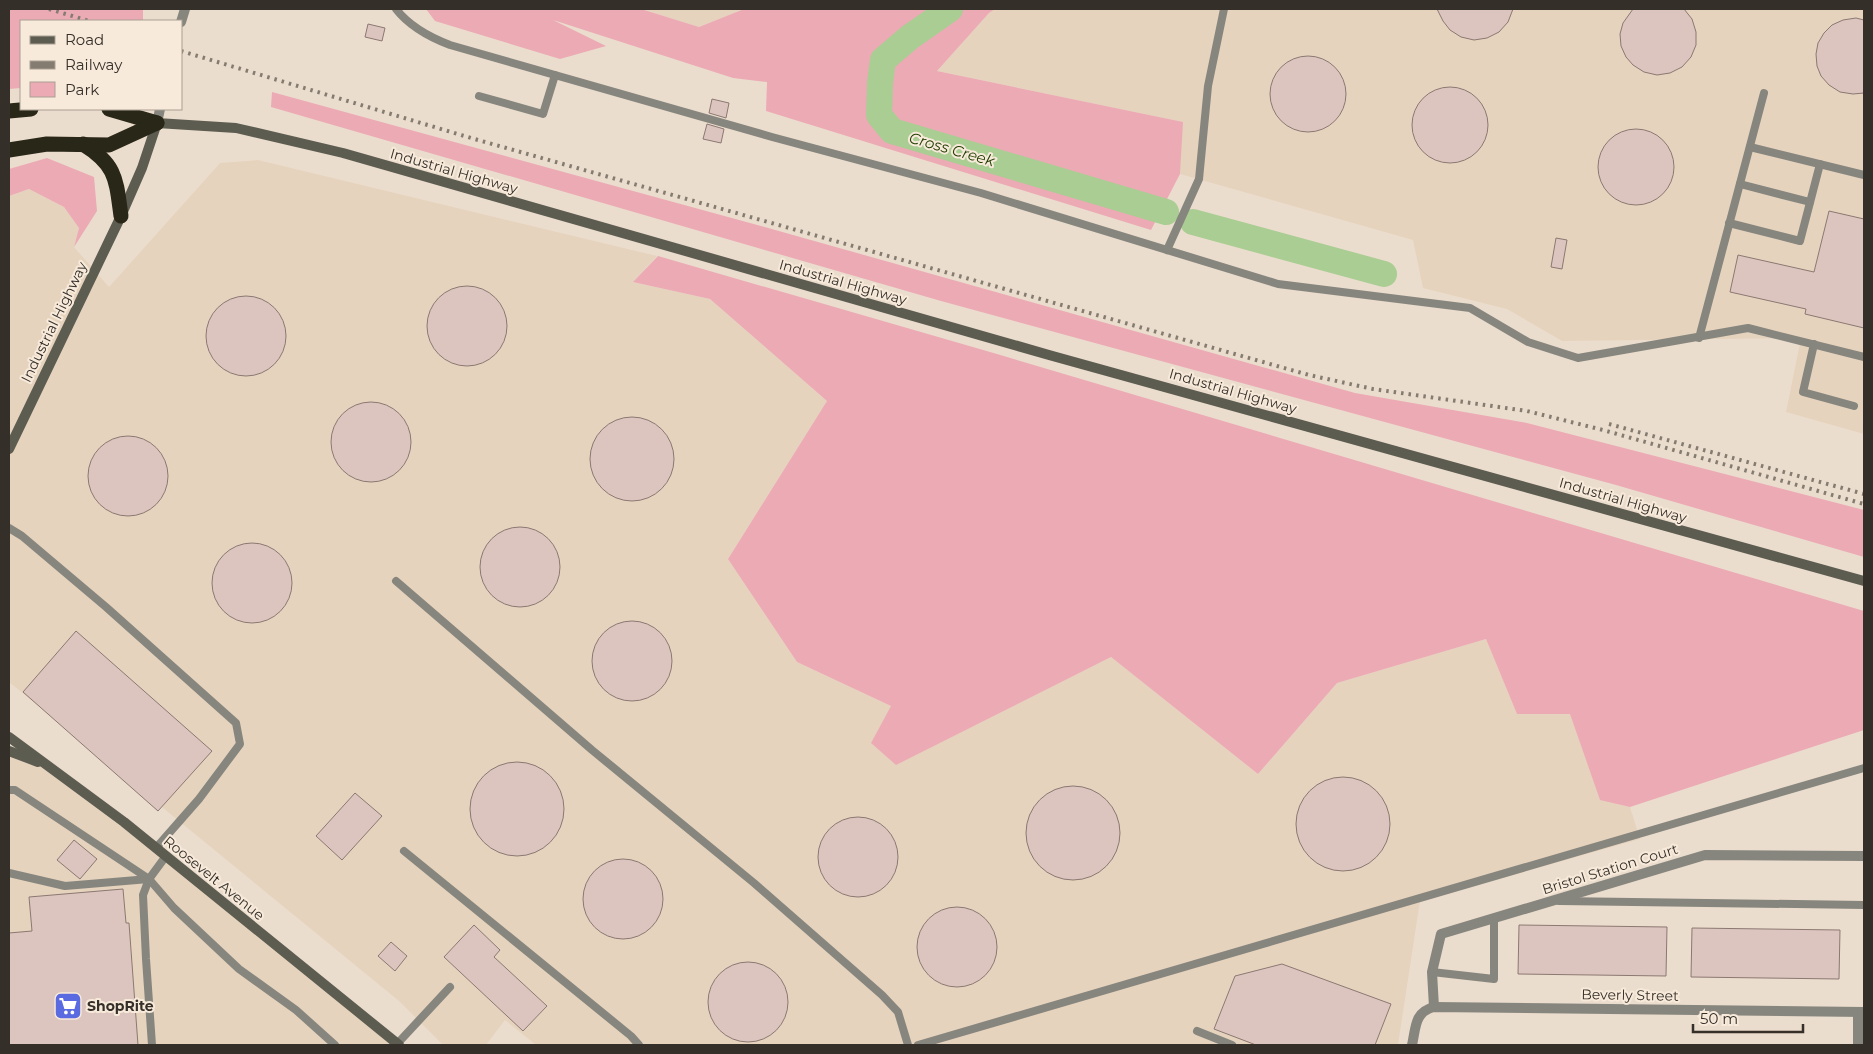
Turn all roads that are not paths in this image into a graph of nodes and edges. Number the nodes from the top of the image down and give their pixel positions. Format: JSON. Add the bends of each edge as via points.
{"nodes":[{"id":1,"x":396,"y":9,"type":"edge"},
{"id":2,"x":1224,"y":9,"type":"edge"},
{"id":3,"x":554,"y":74,"type":"junction"},
{"id":4,"x":1764,"y":93,"type":"dead end"},
{"id":5,"x":479,"y":96,"type":"dead end"},
{"id":6,"x":116,"y":110,"type":"edge"},
{"id":7,"x":158,"y":116,"type":"edge"},
{"id":8,"x":83,"y":144,"type":"junction"},
{"id":9,"x":1750,"y":147,"type":"junction"},
{"id":10,"x":9,"y":150,"type":"edge"},
{"id":11,"x":1820,"y":164,"type":"junction"},
{"id":12,"x":1864,"y":176,"type":"edge"},
{"id":13,"x":1740,"y":184,"type":"junction"},
{"id":14,"x":1810,"y":202,"type":"junction"},
{"id":15,"x":121,"y":216,"type":"junction"},
{"id":16,"x":1730,"y":223,"type":"junction"},
{"id":17,"x":1167,"y":250,"type":"junction"},
{"id":18,"x":1699,"y":338,"type":"junction"},
{"id":19,"x":1814,"y":344,"type":"junction"},
{"id":20,"x":1864,"y":357,"type":"edge"},
{"id":21,"x":1854,"y":406,"type":"dead end"},
{"id":22,"x":9,"y":449,"type":"edge"},
{"id":23,"x":9,"y":528,"type":"edge"},
{"id":24,"x":396,"y":580,"type":"dead end"},
{"id":25,"x":1864,"y":581,"type":"edge"},
{"id":26,"x":9,"y":737,"type":"edge"},
{"id":27,"x":9,"y":751,"type":"edge"},
{"id":28,"x":52,"y":768,"type":"junction"},
{"id":29,"x":1864,"y":768,"type":"edge"},
{"id":30,"x":9,"y":790,"type":"edge"},
{"id":31,"x":156,"y":848,"type":"junction"},
{"id":32,"x":404,"y":851,"type":"dead end"},
{"id":33,"x":166,"y":856,"type":"junction"},
{"id":34,"x":1864,"y":856,"type":"edge"},
{"id":35,"x":9,"y":874,"type":"edge"},
{"id":36,"x":149,"y":880,"type":"junction"},
{"id":37,"x":1551,"y":901,"type":"junction"},
{"id":38,"x":1864,"y":905,"type":"edge"},
{"id":39,"x":1494,"y":918,"type":"junction"},
{"id":40,"x":1432,"y":975,"type":"junction"},
{"id":41,"x":450,"y":987,"type":"dead end"},
{"id":42,"x":1434,"y":1007,"type":"junction"},
{"id":43,"x":1861,"y":1012,"type":"edge"},
{"id":44,"x":1197,"y":1031,"type":"dead end"},
{"id":45,"x":326,"y":1042,"type":"edge"},
{"id":46,"x":398,"y":1044,"type":"edge"},
{"id":47,"x":152,"y":1045,"type":"edge"},
{"id":48,"x":335,"y":1045,"type":"edge"},
{"id":49,"x":639,"y":1045,"type":"edge"},
{"id":50,"x":908,"y":1045,"type":"edge"},
{"id":51,"x":918,"y":1045,"type":"edge"},
{"id":52,"x":1232,"y":1045,"type":"edge"},
{"id":53,"x":1412,"y":1045,"type":"edge"},
{"id":54,"x":1858,"y":1045,"type":"edge"}],
"edges":[{"from":1,"to":3,"type":"lane","via":[[408,22],[434,39]]},
{"from":2,"to":17,"type":"lane","via":[[1208,86],[1199,180]]},
{"from":3,"to":5,"type":"lane","via":[[543,114]]},
{"from":3,"to":17,"type":"lane","via":[[981,193]]},
{"from":4,"to":9,"type":"lane"},
{"from":6,"to":7,"type":"highway"},
{"from":7,"to":8,"type":"highway","via":[[110,145]]},
{"from":7,"to":15,"type":"main road","name":"Industrial Highway","via":[[142,168]]},
{"from":7,"to":25,"type":"main road","name":"Industrial Highway","via":[[236,128],[343,153],[1040,352]]},
{"from":8,"to":10,"type":"highway","via":[[47,144]]},
{"from":8,"to":15,"type":"highway","via":[[111,168]]},
{"from":9,"to":11,"type":"lane"},
{"from":9,"to":13,"type":"lane"},
{"from":11,"to":12,"type":"lane"},
{"from":11,"to":14,"type":"lane"},
{"from":13,"to":14,"type":"lane"},
{"from":13,"to":16,"type":"lane"},
{"from":14,"to":16,"type":"lane","via":[[1800,240]]},
{"from":15,"to":22,"type":"main road","name":"Industrial Highway"},
{"from":16,"to":18,"type":"lane"},
{"from":17,"to":18,"type":"lane","via":[[1278,284],[1470,308],[1528,342],[1578,358]]},
{"from":18,"to":19,"type":"lane","via":[[1748,328]]},
{"from":19,"to":20,"type":"lane"},
{"from":19,"to":21,"type":"lane","via":[[1803,392]]},
{"from":23,"to":31,"type":"lane","via":[[106,607],[236,724],[240,744],[199,799]]},
{"from":24,"to":50,"type":"lane","via":[[882,995],[898,1012]]},
{"from":26,"to":28,"type":"main road","name":"Roosevelt Avenue"},
{"from":27,"to":28,"type":"main road"},
{"from":28,"to":31,"type":"main road","name":"Roosevelt Avenue"},
{"from":29,"to":51,"type":"lane"},
{"from":30,"to":36,"type":"lane","via":[[15,790]]},
{"from":31,"to":33,"type":"main road","name":"Roosevelt Avenue"},
{"from":32,"to":49,"type":"lane"},
{"from":33,"to":36,"type":"lane"},
{"from":33,"to":46,"type":"main road","name":"Roosevelt Avenue"},
{"from":34,"to":37,"type":"street","name":"Bristol Station Court","via":[[1705,855]]},
{"from":35,"to":36,"type":"lane","via":[[65,886]]},
{"from":36,"to":45,"type":"lane","via":[[239,969],[296,1010]]},
{"from":36,"to":47,"type":"lane","via":[[144,895]]},
{"from":37,"to":38,"type":"lane"},
{"from":37,"to":39,"type":"street","name":"Bristol Station Court"},
{"from":39,"to":40,"type":"street","name":"Bristol Station Court","via":[[1441,934]]},
{"from":39,"to":40,"type":"lane","via":[[1494,980]]},
{"from":40,"to":42,"type":"street","name":"Bristol Station Court"},
{"from":41,"to":46,"type":"lane"},
{"from":42,"to":43,"type":"street","name":"Beverly Street"},
{"from":42,"to":53,"type":"street","via":[[1419,1015]]},
{"from":43,"to":54,"type":"street"},
{"from":44,"to":52,"type":"lane"},
{"from":45,"to":48,"type":"lane"}]}
